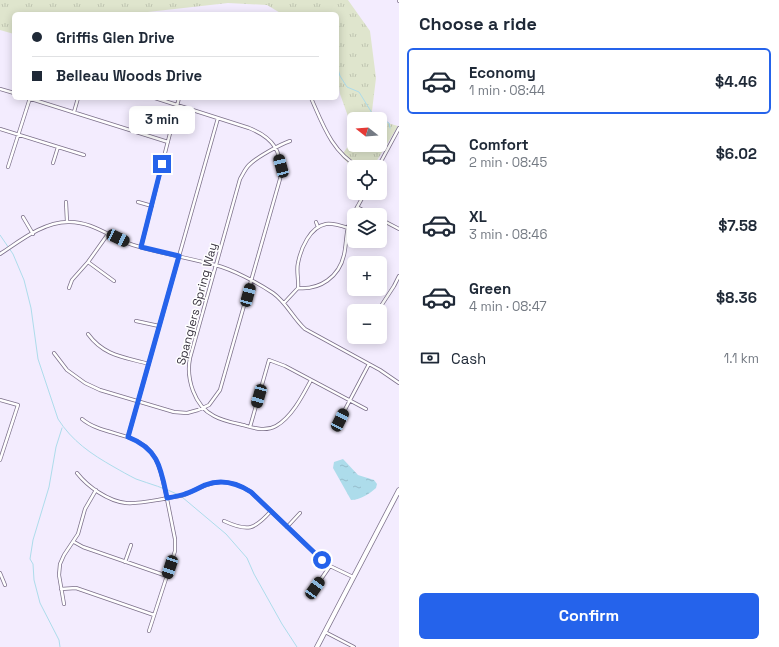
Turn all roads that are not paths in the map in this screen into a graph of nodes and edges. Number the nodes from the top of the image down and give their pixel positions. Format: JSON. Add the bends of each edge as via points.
{"nodes":[{"id":1,"x":0,"y":89,"type":"edge"},
{"id":2,"x":12,"y":92,"type":"edge"},
{"id":3,"x":28,"y":100,"type":"edge"},
{"id":4,"x":35,"y":100,"type":"edge"},
{"id":5,"x":77,"y":100,"type":"edge"},
{"id":6,"x":162,"y":100,"type":"edge"},
{"id":7,"x":179,"y":100,"type":"edge"},
{"id":8,"x":312,"y":100,"type":"edge"},
{"id":9,"x":178,"y":105,"type":"junction"},
{"id":10,"x":74,"y":112,"type":"junction"},
{"id":11,"x":218,"y":118,"type":"junction"},
{"id":12,"x":399,"y":128,"type":"edge"},
{"id":13,"x":0,"y":129,"type":"edge"},
{"id":14,"x":18,"y":135,"type":"junction"},
{"id":15,"x":290,"y":141,"type":"dead end"},
{"id":16,"x":168,"y":142,"type":"junction"},
{"id":17,"x":58,"y":147,"type":"junction"},
{"id":18,"x":276,"y":148,"type":"junction"},
{"id":19,"x":84,"y":155,"type":"dead end"},
{"id":20,"x":349,"y":160,"type":"edge"},
{"id":21,"x":382,"y":160,"type":"edge"},
{"id":22,"x":53,"y":163,"type":"dead end"},
{"id":23,"x":8,"y":167,"type":"dead end"},
{"id":24,"x":362,"y":200,"type":"edge"},
{"id":25,"x":66,"y":202,"type":"dead end"},
{"id":26,"x":138,"y":202,"type":"dead end"},
{"id":27,"x":152,"y":206,"type":"junction"},
{"id":28,"x":358,"y":207,"type":"edge"},
{"id":29,"x":24,"y":217,"type":"dead end"},
{"id":30,"x":67,"y":222,"type":"junction"},
{"id":31,"x":316,"y":222,"type":"dead end"},
{"id":32,"x":387,"y":223,"type":"edge"},
{"id":33,"x":318,"y":228,"type":"junction"},
{"id":34,"x":347,"y":228,"type":"edge"},
{"id":35,"x":399,"y":229,"type":"edge"},
{"id":36,"x":33,"y":234,"type":"junction"},
{"id":37,"x":108,"y":234,"type":"junction"},
{"id":38,"x":347,"y":235,"type":"edge"},
{"id":39,"x":141,"y":247,"type":"junction"},
{"id":40,"x":0,"y":254,"type":"edge"},
{"id":41,"x":179,"y":256,"type":"junction"},
{"id":42,"x":88,"y":262,"type":"junction"},
{"id":43,"x":216,"y":265,"type":"junction"},
{"id":44,"x":399,"y":276,"type":"edge"},
{"id":45,"x":251,"y":281,"type":"junction"},
{"id":46,"x":114,"y":282,"type":"dead end"},
{"id":47,"x":69,"y":288,"type":"dead end"},
{"id":48,"x":298,"y":288,"type":"junction"},
{"id":49,"x":284,"y":303,"type":"junction"},
{"id":50,"x":382,"y":304,"type":"edge"},
{"id":51,"x":136,"y":320,"type":"dead end"},
{"id":52,"x":159,"y":326,"type":"junction"},
{"id":53,"x":88,"y":334,"type":"dead end"},
{"id":54,"x":54,"y":353,"type":"dead end"},
{"id":55,"x":149,"y":364,"type":"junction"},
{"id":56,"x":369,"y":364,"type":"junction"},
{"id":57,"x":311,"y":380,"type":"junction"},
{"id":58,"x":399,"y":383,"type":"edge"},
{"id":59,"x":0,"y":400,"type":"edge"},
{"id":60,"x":350,"y":401,"type":"junction"},
{"id":61,"x":139,"y":402,"type":"junction"},
{"id":62,"x":203,"y":407,"type":"junction"},
{"id":63,"x":366,"y":409,"type":"dead end"},
{"id":64,"x":82,"y":419,"type":"dead end"},
{"id":65,"x":340,"y":420,"type":"dead end"},
{"id":66,"x":250,"y":427,"type":"junction"},
{"id":67,"x":128,"y":437,"type":"junction"},
{"id":68,"x":0,"y":460,"type":"edge"},
{"id":69,"x":77,"y":473,"type":"dead end"},
{"id":70,"x":96,"y":490,"type":"junction"},
{"id":71,"x":399,"y":490,"type":"edge"},
{"id":72,"x":167,"y":498,"type":"junction"},
{"id":73,"x":271,"y":511,"type":"junction"},
{"id":74,"x":300,"y":514,"type":"dead end"},
{"id":75,"x":224,"y":522,"type":"dead end"},
{"id":76,"x":287,"y":527,"type":"junction"},
{"id":77,"x":74,"y":542,"type":"junction"},
{"id":78,"x":131,"y":545,"type":"dead end"},
{"id":79,"x":126,"y":562,"type":"junction"},
{"id":80,"x":330,"y":566,"type":"junction"},
{"id":81,"x":0,"y":573,"type":"edge"},
{"id":82,"x":167,"y":576,"type":"junction"},
{"id":83,"x":354,"y":576,"type":"junction"},
{"id":84,"x":5,"y":585,"type":"dead end"},
{"id":85,"x":315,"y":588,"type":"dead end"},
{"id":86,"x":61,"y":589,"type":"junction"},
{"id":87,"x":64,"y":604,"type":"dead end"},
{"id":88,"x":154,"y":615,"type":"junction"},
{"id":89,"x":149,"y":631,"type":"dead end"},
{"id":90,"x":325,"y":632,"type":"junction"},
{"id":91,"x":317,"y":647,"type":"edge"},
{"id":92,"x":354,"y":647,"type":"edge"}],
"edges":[{"from":1,"to":2,"type":"street"},
{"from":3,"to":14,"type":"street"},
{"from":4,"to":10,"type":"street"},
{"from":5,"to":10,"type":"street"},
{"from":6,"to":9,"type":"street"},
{"from":7,"to":9,"type":"street"},
{"from":8,"to":20,"type":"street","via":[[331,141]]},
{"from":9,"to":11,"type":"street"},
{"from":9,"to":16,"type":"street"},
{"from":10,"to":16,"type":"street"},
{"from":11,"to":18,"type":"street","via":[[263,134]]},
{"from":11,"to":41,"type":"street"},
{"from":12,"to":21,"type":"street"},
{"from":13,"to":14,"type":"street"},
{"from":14,"to":17,"type":"street"},
{"from":14,"to":23,"type":"street"},
{"from":15,"to":18,"type":"street","name":"Spanglers Spring Way"},
{"from":16,"to":27,"type":"street"},
{"from":17,"to":19,"type":"street"},
{"from":17,"to":22,"type":"street"},
{"from":18,"to":43,"type":"street","name":"Spanglers Spring Way","via":[[245,170]]},
{"from":18,"to":45,"type":"street","via":[[281,166],[280,180]]},
{"from":24,"to":28,"type":"street"},
{"from":25,"to":30,"type":"street"},
{"from":26,"to":27,"type":"street"},
{"from":27,"to":39,"type":"street"},
{"from":29,"to":36,"type":"street"},
{"from":30,"to":36,"type":"street","via":[[48,226]]},
{"from":30,"to":37,"type":"street","via":[[85,224]]},
{"from":31,"to":33,"type":"street"},
{"from":32,"to":35,"type":"street"},
{"from":33,"to":34,"type":"street","via":[[327,224]]},
{"from":33,"to":48,"type":"street","via":[[312,232],[300,255]]},
{"from":36,"to":40,"type":"street"},
{"from":37,"to":39,"type":"street"},
{"from":37,"to":42,"type":"street"},
{"from":38,"to":48,"type":"street","via":[[338,271],[324,283],[305,289]]},
{"from":39,"to":41,"type":"street"},
{"from":41,"to":43,"type":"street"},
{"from":41,"to":52,"type":"street"},
{"from":42,"to":46,"type":"street"},
{"from":42,"to":47,"type":"street","via":[[72,280]]},
{"from":43,"to":45,"type":"street"},
{"from":43,"to":62,"type":"street","name":"Spanglers Spring Way","via":[[188,367],[190,382]]},
{"from":44,"to":50,"type":"street"},
{"from":45,"to":49,"type":"street","via":[[273,293]]},
{"from":45,"to":62,"type":"street","via":[[220,390],[209,405]]},
{"from":48,"to":49,"type":"street"},
{"from":49,"to":56,"type":"street","via":[[305,329]]},
{"from":51,"to":52,"type":"street"},
{"from":52,"to":55,"type":"street"},
{"from":53,"to":55,"type":"street","via":[[94,343],[108,352]]},
{"from":54,"to":61,"type":"street","via":[[67,370],[85,383]]},
{"from":55,"to":61,"type":"street"},
{"from":56,"to":58,"type":"street"},
{"from":56,"to":60,"type":"street"},
{"from":57,"to":60,"type":"street"},
{"from":57,"to":66,"type":"street","name":"Spanglers Spring Way","via":[[300,400],[279,424],[264,429]]},
{"from":57,"to":66,"type":"street","via":[[269,360]]},
{"from":59,"to":68,"type":"street","via":[[18,405]]},
{"from":60,"to":63,"type":"street"},
{"from":60,"to":65,"type":"street"},
{"from":61,"to":62,"type":"street","via":[[180,413],[194,412]]},
{"from":61,"to":67,"type":"street"},
{"from":62,"to":66,"type":"street","name":"Spanglers Spring Way","via":[[217,418]]},
{"from":64,"to":67,"type":"street","via":[[92,426]]},
{"from":67,"to":72,"type":"street","via":[[146,446],[157,459]]},
{"from":69,"to":70,"type":"street"},
{"from":70,"to":72,"type":"street","via":[[126,503]]},
{"from":70,"to":77,"type":"street","via":[[88,503]]},
{"from":71,"to":83,"type":"street"},
{"from":72,"to":73,"type":"street","via":[[187,494],[211,483],[226,482],[246,488]]},
{"from":72,"to":82,"type":"street","via":[[175,551]]},
{"from":73,"to":75,"type":"street","via":[[259,524],[251,528],[241,528]]},
{"from":73,"to":76,"type":"street"},
{"from":74,"to":76,"type":"street"},
{"from":76,"to":80,"type":"street"},
{"from":77,"to":79,"type":"street"},
{"from":77,"to":86,"type":"street","via":[[60,564]]},
{"from":78,"to":79,"type":"street"},
{"from":79,"to":82,"type":"street"},
{"from":80,"to":83,"type":"street"},
{"from":80,"to":85,"type":"street"},
{"from":81,"to":84,"type":"street"},
{"from":82,"to":88,"type":"street"},
{"from":83,"to":90,"type":"street"},
{"from":86,"to":87,"type":"street"},
{"from":86,"to":88,"type":"street","via":[[76,588]]},
{"from":88,"to":89,"type":"street"},
{"from":90,"to":91,"type":"street"},
{"from":90,"to":92,"type":"street"}]}
